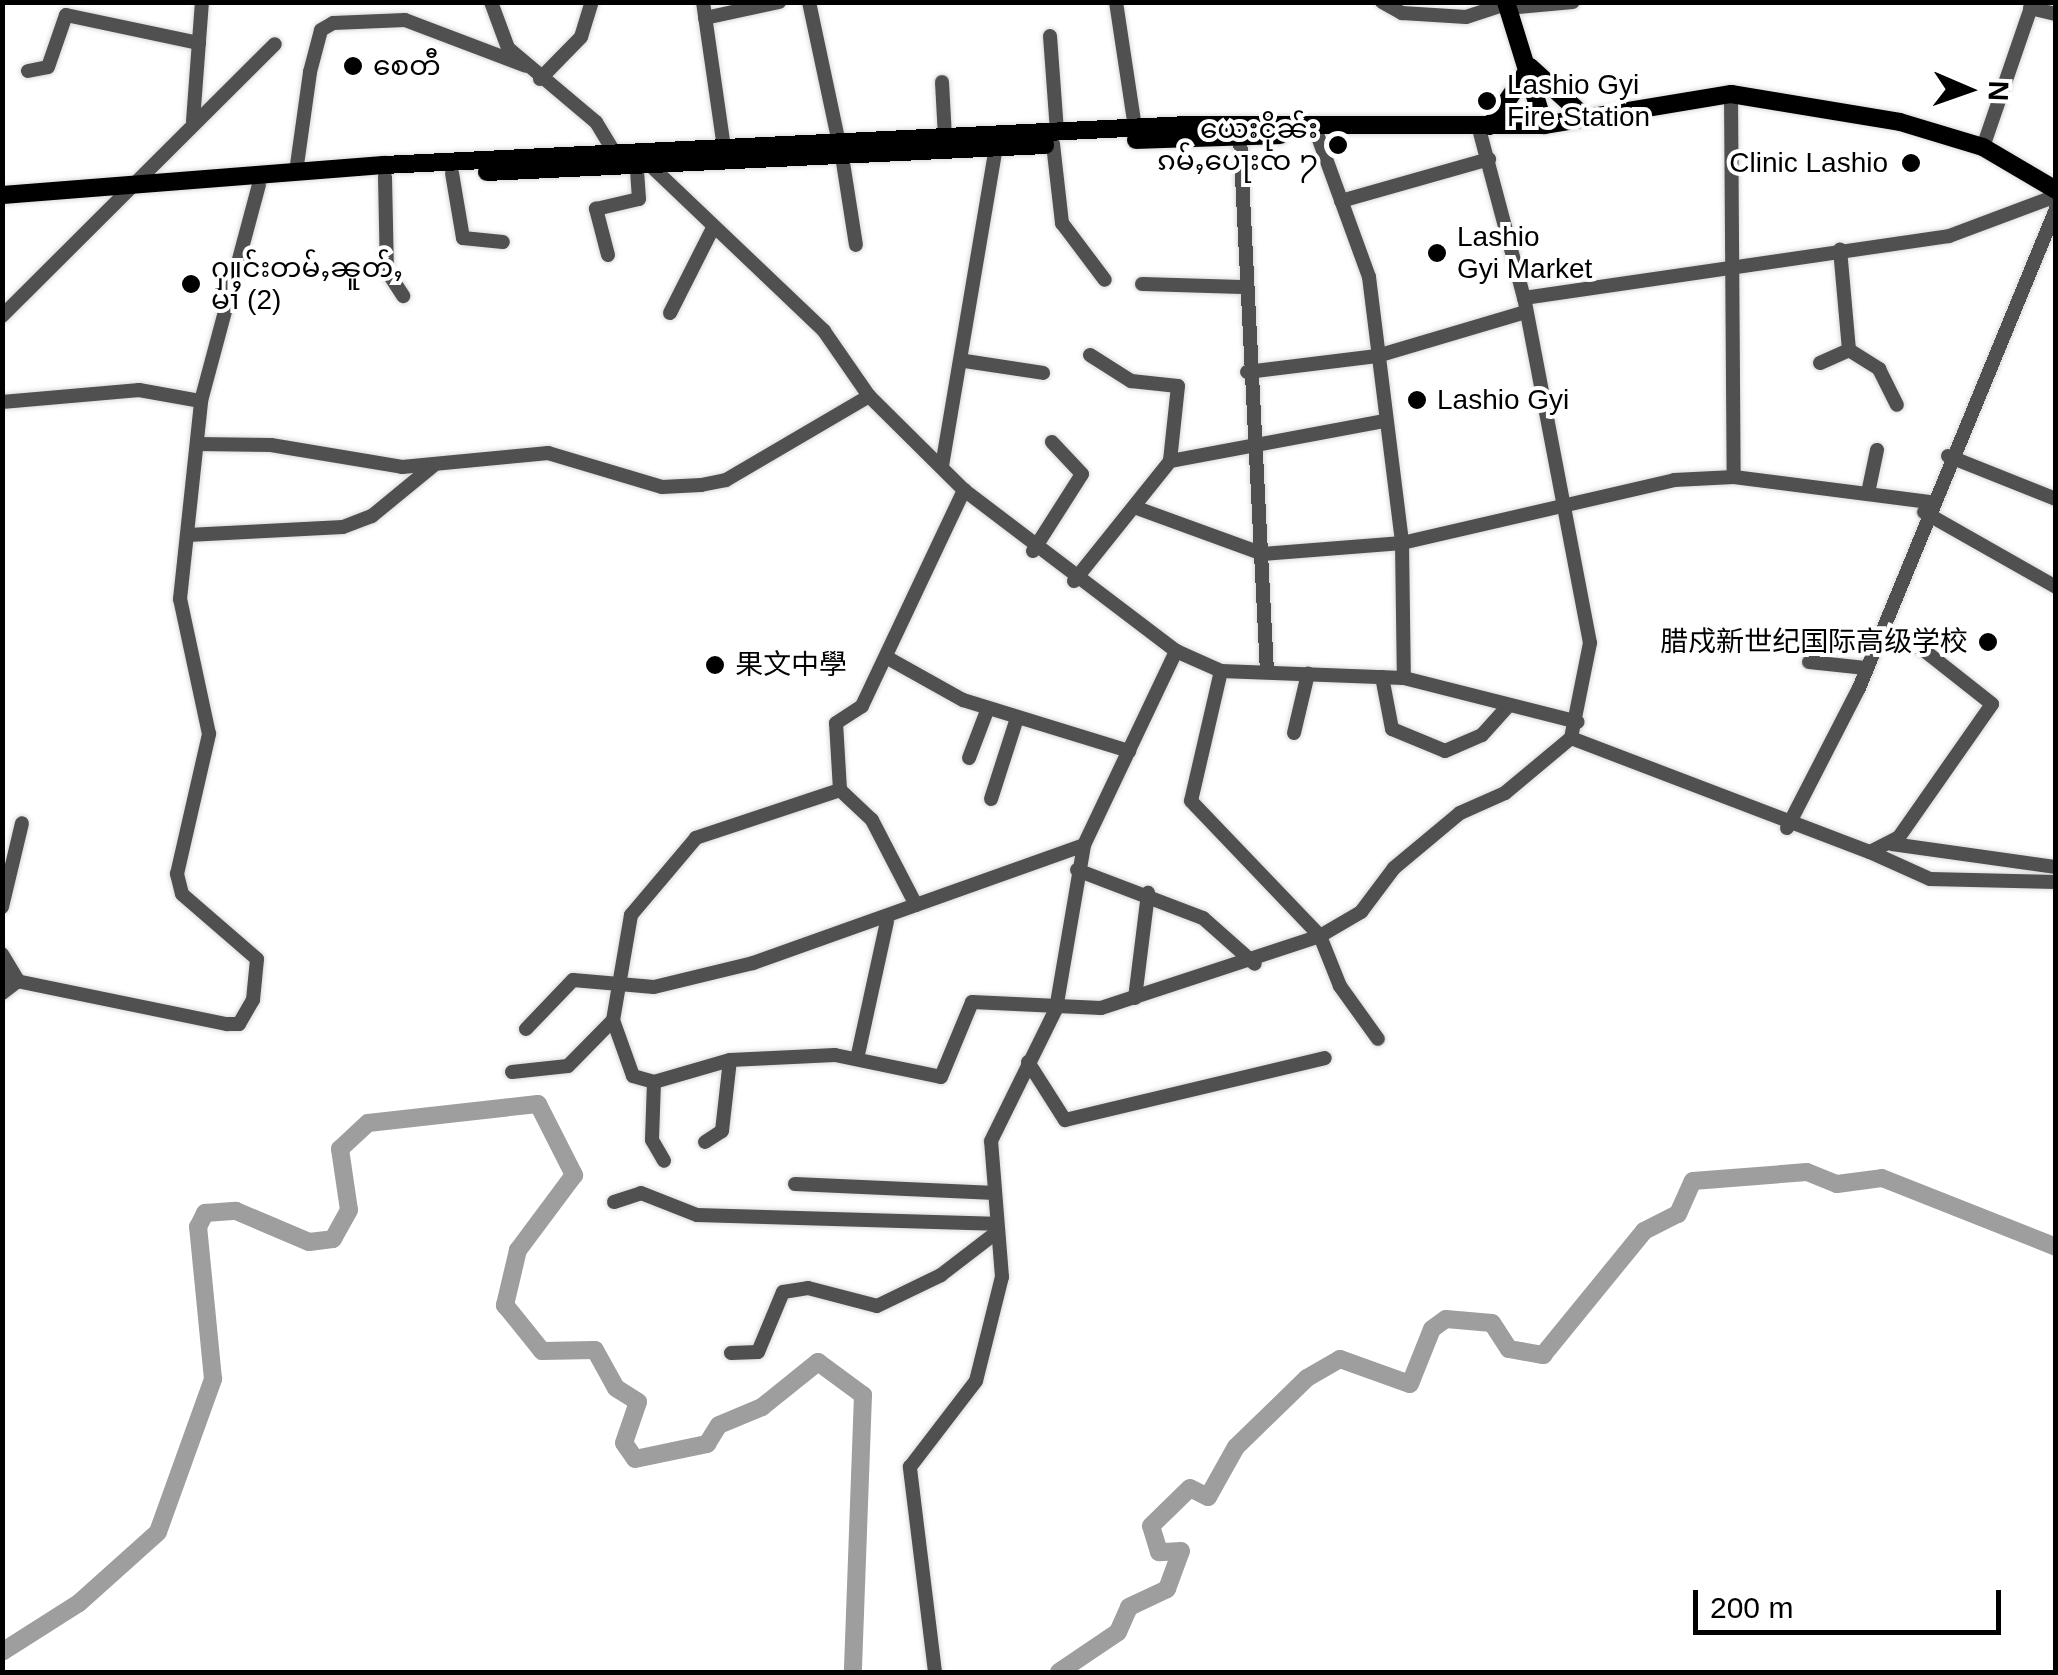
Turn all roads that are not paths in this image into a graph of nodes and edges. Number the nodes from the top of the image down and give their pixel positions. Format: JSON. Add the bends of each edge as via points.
{"nodes":[{"id":1,"x":202,"y":2,"type":"edge"},
{"id":2,"x":491,"y":2,"type":"edge"},
{"id":3,"x":592,"y":2,"type":"edge"},
{"id":4,"x":779,"y":2,"type":"edge"},
{"id":5,"x":809,"y":2,"type":"edge"},
{"id":6,"x":1116,"y":2,"type":"edge"},
{"id":7,"x":1382,"y":2,"type":"edge"},
{"id":8,"x":1573,"y":2,"type":"edge"},
{"id":9,"x":1508,"y":4,"type":"edge"},
{"id":10,"x":2032,"y":6,"type":"edge"},
{"id":11,"x":383,"y":10,"type":"edge"},
{"id":12,"x":704,"y":10,"type":"edge"},
{"id":13,"x":2056,"y":14,"type":"edge"},
{"id":14,"x":1050,"y":36,"type":"dead end"},
{"id":15,"x":200,"y":43,"type":"junction"},
{"id":16,"x":275,"y":44,"type":"dead end"},
{"id":17,"x":526,"y":66,"type":"junction"},
{"id":18,"x":1530,"y":67,"type":"junction"},
{"id":19,"x":28,"y":71,"type":"dead end"},
{"id":20,"x":540,"y":79,"type":"junction"},
{"id":21,"x":942,"y":82,"type":"dead end"},
{"id":22,"x":1731,"y":94,"type":"junction"},
{"id":23,"x":1586,"y":118,"type":"junction"},
{"id":24,"x":193,"y":121,"type":"junction"},
{"id":25,"x":1544,"y":125,"type":"junction"},
{"id":26,"x":1488,"y":126,"type":"junction"},
{"id":27,"x":1135,"y":128,"type":"junction"},
{"id":28,"x":1317,"y":134,"type":"junction"},
{"id":29,"x":1240,"y":136,"type":"junction"},
{"id":30,"x":945,"y":138,"type":"junction"},
{"id":31,"x":1055,"y":138,"type":"junction"},
{"id":32,"x":1983,"y":147,"type":"junction"},
{"id":33,"x":724,"y":148,"type":"junction"},
{"id":34,"x":996,"y":148,"type":"junction"},
{"id":35,"x":841,"y":150,"type":"junction"},
{"id":36,"x":615,"y":154,"type":"junction"},
{"id":37,"x":1489,"y":159,"type":"junction"},
{"id":38,"x":645,"y":167,"type":"junction"},
{"id":39,"x":296,"y":172,"type":"junction"},
{"id":40,"x":452,"y":173,"type":"junction"},
{"id":41,"x":385,"y":176,"type":"junction"},
{"id":42,"x":259,"y":185,"type":"junction"},
{"id":43,"x":2056,"y":193,"type":"edge"},
{"id":44,"x":118,"y":194,"type":"junction"},
{"id":45,"x":2,"y":196,"type":"edge"},
{"id":46,"x":1342,"y":201,"type":"junction"},
{"id":47,"x":2,"y":206,"type":"edge"},
{"id":48,"x":2056,"y":209,"type":"edge"},
{"id":49,"x":714,"y":226,"type":"junction"},
{"id":50,"x":503,"y":242,"type":"dead end"},
{"id":51,"x":856,"y":245,"type":"dead end"},
{"id":52,"x":1840,"y":249,"type":"junction"},
{"id":53,"x":608,"y":254,"type":"dead end"},
{"id":54,"x":1734,"y":262,"type":"junction"},
{"id":55,"x":1105,"y":280,"type":"dead end"},
{"id":56,"x":1142,"y":284,"type":"dead end"},
{"id":57,"x":1243,"y":287,"type":"junction"},
{"id":58,"x":403,"y":296,"type":"dead end"},
{"id":59,"x":1525,"y":305,"type":"junction"},
{"id":60,"x":670,"y":314,"type":"dead end"},
{"id":61,"x":2,"y":316,"type":"edge"},
{"id":62,"x":1850,"y":350,"type":"junction"},
{"id":63,"x":1090,"y":355,"type":"dead end"},
{"id":64,"x":1376,"y":356,"type":"junction"},
{"id":65,"x":964,"y":362,"type":"junction"},
{"id":66,"x":1820,"y":363,"type":"dead end"},
{"id":67,"x":1247,"y":372,"type":"junction"},
{"id":68,"x":1043,"y":373,"type":"dead end"},
{"id":69,"x":869,"y":396,"type":"junction"},
{"id":70,"x":201,"y":401,"type":"junction"},
{"id":71,"x":2,"y":402,"type":"edge"},
{"id":72,"x":1897,"y":405,"type":"dead end"},
{"id":73,"x":1383,"y":421,"type":"junction"},
{"id":74,"x":1052,"y":442,"type":"dead end"},
{"id":75,"x":197,"y":444,"type":"junction"},
{"id":76,"x":1255,"y":447,"type":"junction"},
{"id":77,"x":1878,"y":450,"type":"dead end"},
{"id":78,"x":1948,"y":456,"type":"junction"},
{"id":79,"x":1170,"y":461,"type":"junction"},
{"id":80,"x":435,"y":465,"type":"junction"},
{"id":81,"x":942,"y":466,"type":"junction"},
{"id":82,"x":1734,"y":477,"type":"junction"},
{"id":83,"x":964,"y":490,"type":"junction"},
{"id":84,"x":1868,"y":493,"type":"junction"},
{"id":85,"x":2056,"y":499,"type":"edge"},
{"id":86,"x":1566,"y":500,"type":"junction"},
{"id":87,"x":1134,"y":506,"type":"junction"},
{"id":88,"x":1926,"y":507,"type":"junction"},
{"id":89,"x":188,"y":535,"type":"junction"},
{"id":90,"x":1402,"y":543,"type":"junction"},
{"id":91,"x":1034,"y":551,"type":"junction"},
{"id":92,"x":1263,"y":554,"type":"junction"},
{"id":93,"x":1074,"y":581,"type":"junction"},
{"id":94,"x":2056,"y":587,"type":"edge"},
{"id":95,"x":1878,"y":634,"type":"junction"},
{"id":96,"x":1176,"y":651,"type":"junction"},
{"id":97,"x":886,"y":657,"type":"junction"},
{"id":98,"x":1809,"y":662,"type":"dead end"},
{"id":99,"x":1866,"y":668,"type":"junction"},
{"id":100,"x":1222,"y":671,"type":"junction"},
{"id":101,"x":1267,"y":672,"type":"junction"},
{"id":102,"x":1308,"y":674,"type":"junction"},
{"id":103,"x":1382,"y":677,"type":"junction"},
{"id":104,"x":1404,"y":678,"type":"junction"},
{"id":105,"x":1508,"y":705,"type":"junction"},
{"id":106,"x":988,"y":708,"type":"junction"},
{"id":107,"x":1017,"y":718,"type":"junction"},
{"id":108,"x":1578,"y":722,"type":"junction"},
{"id":109,"x":1294,"y":733,"type":"dead end"},
{"id":110,"x":1572,"y":738,"type":"junction"},
{"id":111,"x":1128,"y":751,"type":"junction"},
{"id":112,"x":969,"y":758,"type":"dead end"},
{"id":113,"x":840,"y":790,"type":"junction"},
{"id":114,"x":991,"y":799,"type":"dead end"},
{"id":115,"x":22,"y":823,"type":"dead end"},
{"id":116,"x":1787,"y":828,"type":"junction"},
{"id":117,"x":1892,"y":844,"type":"junction"},
{"id":118,"x":1084,"y":845,"type":"junction"},
{"id":119,"x":1870,"y":852,"type":"junction"},
{"id":120,"x":2056,"y":867,"type":"edge"},
{"id":121,"x":1077,"y":870,"type":"junction"},
{"id":122,"x":7,"y":871,"type":"edge"},
{"id":123,"x":2056,"y":882,"type":"edge"},
{"id":124,"x":1148,"y":893,"type":"junction"},
{"id":125,"x":916,"y":904,"type":"junction"},
{"id":126,"x":2,"y":906,"type":"edge"},
{"id":127,"x":887,"y":921,"type":"junction"},
{"id":128,"x":1320,"y":936,"type":"junction"},
{"id":129,"x":2,"y":954,"type":"edge"},
{"id":130,"x":1255,"y":964,"type":"junction"},
{"id":131,"x":10,"y":980,"type":"edge"},
{"id":132,"x":616,"y":982,"type":"junction"},
{"id":133,"x":2,"y":993,"type":"edge"},
{"id":134,"x":1136,"y":998,"type":"junction"},
{"id":135,"x":1056,"y":1008,"type":"junction"},
{"id":136,"x":613,"y":1020,"type":"junction"},
{"id":137,"x":526,"y":1029,"type":"dead end"},
{"id":138,"x":1378,"y":1039,"type":"dead end"},
{"id":139,"x":1326,"y":1058,"type":"dead end"},
{"id":140,"x":730,"y":1060,"type":"junction"},
{"id":141,"x":857,"y":1060,"type":"junction"},
{"id":142,"x":1028,"y":1062,"type":"junction"},
{"id":143,"x":512,"y":1072,"type":"dead end"},
{"id":144,"x":654,"y":1082,"type":"junction"},
{"id":145,"x":705,"y":1142,"type":"dead end"},
{"id":146,"x":664,"y":1161,"type":"dead end"},
{"id":147,"x":795,"y":1184,"type":"dead end"},
{"id":148,"x":990,"y":1192,"type":"junction"},
{"id":149,"x":614,"y":1202,"type":"dead end"},
{"id":150,"x":996,"y":1228,"type":"junction"},
{"id":151,"x":731,"y":1353,"type":"dead end"},
{"id":152,"x":934,"y":1668,"type":"edge"}],
"edges":[{"from":1,"to":15,"type":"street"},
{"from":2,"to":17,"type":"street","via":[[495,30]]},
{"from":3,"to":20,"type":"street","via":[[581,37]]},
{"from":4,"to":12,"type":"street"},
{"from":5,"to":35,"type":"street"},
{"from":6,"to":27,"type":"street"},
{"from":7,"to":9,"type":"street","via":[[1428,16]]},
{"from":8,"to":9,"type":"street"},
{"from":9,"to":18,"type":"main road"},
{"from":10,"to":13,"type":"street"},
{"from":10,"to":32,"type":"street"},
{"from":11,"to":17,"type":"street"},
{"from":11,"to":39,"type":"street","via":[[321,30]]},
{"from":12,"to":33,"type":"street"},
{"from":14,"to":31,"type":"street"},
{"from":15,"to":19,"type":"street","via":[[66,15],[48,68]]},
{"from":15,"to":24,"type":"street"},
{"from":16,"to":24,"type":"street"},
{"from":17,"to":20,"type":"street"},
{"from":18,"to":23,"type":"main road"},
{"from":18,"to":25,"type":"main road"},
{"from":18,"to":26,"type":"main road"},
{"from":20,"to":36,"type":"street","via":[[596,122]]},
{"from":21,"to":30,"type":"street"},
{"from":22,"to":23,"type":"main road"},
{"from":22,"to":32,"type":"main road","via":[[1900,122]]},
{"from":22,"to":54,"type":"street"},
{"from":23,"to":25,"type":"main road"},
{"from":24,"to":44,"type":"street"},
{"from":25,"to":26,"type":"main road"},
{"from":26,"to":27,"type":"main road"},
{"from":26,"to":28,"type":"main road"},
{"from":26,"to":37,"type":"street"},
{"from":27,"to":31,"type":"main road"},
{"from":28,"to":29,"type":"main road"},
{"from":28,"to":46,"type":"street"},
{"from":29,"to":31,"type":"main road"},
{"from":29,"to":57,"type":"street"},
{"from":30,"to":31,"type":"main road"},
{"from":30,"to":35,"type":"main road"},
{"from":31,"to":34,"type":"main road"},
{"from":31,"to":55,"type":"street","via":[[1062,223]]},
{"from":32,"to":43,"type":"main road"},
{"from":33,"to":35,"type":"main road"},
{"from":33,"to":36,"type":"main road"},
{"from":34,"to":35,"type":"main road"},
{"from":34,"to":65,"type":"street"},
{"from":35,"to":38,"type":"main road"},
{"from":35,"to":51,"type":"street"},
{"from":36,"to":39,"type":"main road"},
{"from":37,"to":46,"type":"street"},
{"from":37,"to":59,"type":"street"},
{"from":38,"to":40,"type":"main road"},
{"from":38,"to":49,"type":"street"},
{"from":38,"to":53,"type":"street","via":[[639,199],[596,210]]},
{"from":39,"to":44,"type":"main road"},
{"from":40,"to":41,"type":"main road"},
{"from":40,"to":50,"type":"street","via":[[463,238]]},
{"from":41,"to":42,"type":"main road"},
{"from":41,"to":58,"type":"street","via":[[388,271]]},
{"from":42,"to":44,"type":"main road"},
{"from":42,"to":70,"type":"street"},
{"from":43,"to":52,"type":"street","via":[[1948,236]]},
{"from":44,"to":45,"type":"main road"},
{"from":44,"to":47,"type":"main road"},
{"from":44,"to":61,"type":"street"},
{"from":46,"to":64,"type":"street","via":[[1369,277]]},
{"from":48,"to":78,"type":"street"},
{"from":49,"to":60,"type":"street"},
{"from":49,"to":69,"type":"street","via":[[824,332]]},
{"from":52,"to":54,"type":"street"},
{"from":52,"to":62,"type":"street"},
{"from":54,"to":59,"type":"street"},
{"from":54,"to":82,"type":"street"},
{"from":56,"to":57,"type":"street"},
{"from":57,"to":67,"type":"street"},
{"from":59,"to":64,"type":"street"},
{"from":59,"to":86,"type":"street"},
{"from":62,"to":66,"type":"street"},
{"from":62,"to":72,"type":"street","via":[[1878,369]]},
{"from":63,"to":79,"type":"street","via":[[1131,381],[1178,386]]},
{"from":64,"to":67,"type":"street"},
{"from":64,"to":73,"type":"street"},
{"from":65,"to":68,"type":"street"},
{"from":65,"to":81,"type":"street"},
{"from":67,"to":76,"type":"street"},
{"from":69,"to":80,"type":"street","via":[[726,480],[701,485],[662,488],[548,453]]},
{"from":69,"to":81,"type":"street"},
{"from":70,"to":71,"type":"street","via":[[140,390]]},
{"from":70,"to":75,"type":"street"},
{"from":73,"to":76,"type":"street"},
{"from":73,"to":90,"type":"street"},
{"from":74,"to":91,"type":"street","via":[[1082,474]]},
{"from":75,"to":80,"type":"street"},
{"from":75,"to":89,"type":"street"},
{"from":76,"to":79,"type":"street"},
{"from":76,"to":92,"type":"street"},
{"from":77,"to":84,"type":"street"},
{"from":78,"to":85,"type":"street"},
{"from":78,"to":88,"type":"street"},
{"from":79,"to":87,"type":"street"},
{"from":80,"to":89,"type":"street","via":[[372,516],[344,527]]},
{"from":81,"to":83,"type":"street"},
{"from":82,"to":84,"type":"street"},
{"from":82,"to":86,"type":"street"},
{"from":83,"to":91,"type":"street"},
{"from":83,"to":97,"type":"street"},
{"from":84,"to":88,"type":"street"},
{"from":86,"to":90,"type":"street"},
{"from":86,"to":108,"type":"street","via":[[1590,643]]},
{"from":87,"to":92,"type":"street"},
{"from":87,"to":93,"type":"street"},
{"from":88,"to":94,"type":"street"},
{"from":88,"to":95,"type":"street"},
{"from":89,"to":131,"type":"street","via":[[180,599],[209,734],[176,874],[182,894],[257,959],[253,1000],[239,1024],[227,1024]]},
{"from":90,"to":92,"type":"street"},
{"from":90,"to":104,"type":"street"},
{"from":91,"to":93,"type":"street"},
{"from":92,"to":101,"type":"street"},
{"from":93,"to":96,"type":"street"},
{"from":95,"to":99,"type":"street"},
{"from":95,"to":117,"type":"street","via":[[1921,648],[1992,704]]},
{"from":96,"to":100,"type":"street"},
{"from":96,"to":111,"type":"street"},
{"from":97,"to":106,"type":"street"},
{"from":97,"to":113,"type":"street","via":[[862,706],[836,724]]},
{"from":98,"to":99,"type":"street"},
{"from":99,"to":116,"type":"street"},
{"from":100,"to":101,"type":"street"},
{"from":100,"to":128,"type":"street","via":[[1190,801]]},
{"from":101,"to":102,"type":"street"},
{"from":102,"to":103,"type":"street"},
{"from":102,"to":109,"type":"street"},
{"from":103,"to":104,"type":"street"},
{"from":103,"to":105,"type":"street","via":[[1392,730],[1445,751],[1482,735]]},
{"from":104,"to":105,"type":"street"},
{"from":105,"to":108,"type":"street"},
{"from":106,"to":107,"type":"street"},
{"from":106,"to":112,"type":"street"},
{"from":107,"to":111,"type":"street"},
{"from":107,"to":114,"type":"street"},
{"from":108,"to":110,"type":"street"},
{"from":110,"to":116,"type":"street"},
{"from":110,"to":128,"type":"street","via":[[1505,794],[1460,813],[1394,868],[1361,912]]},
{"from":111,"to":118,"type":"street"},
{"from":113,"to":125,"type":"street","via":[[872,820]]},
{"from":113,"to":132,"type":"street","via":[[696,838],[630,916]]},
{"from":115,"to":122,"type":"street"},
{"from":116,"to":119,"type":"street"},
{"from":117,"to":119,"type":"street"},
{"from":117,"to":120,"type":"street","via":[[1919,855]]},
{"from":118,"to":121,"type":"street"},
{"from":118,"to":125,"type":"street"},
{"from":119,"to":123,"type":"street","via":[[1930,879]]},
{"from":121,"to":124,"type":"street"},
{"from":121,"to":135,"type":"street"},
{"from":122,"to":126,"type":"street"},
{"from":124,"to":130,"type":"street","via":[[1204,918]]},
{"from":124,"to":134,"type":"street"},
{"from":125,"to":127,"type":"street"},
{"from":127,"to":132,"type":"street","via":[[654,986]]},
{"from":127,"to":141,"type":"street"},
{"from":128,"to":130,"type":"street"},
{"from":128,"to":138,"type":"street","via":[[1340,986]]},
{"from":129,"to":131,"type":"street"},
{"from":130,"to":134,"type":"street"},
{"from":131,"to":133,"type":"street"},
{"from":132,"to":136,"type":"street"},
{"from":132,"to":137,"type":"street","via":[[573,980]]},
{"from":134,"to":135,"type":"street"},
{"from":135,"to":141,"type":"street","via":[[972,1002],[941,1077]]},
{"from":135,"to":142,"type":"street"},
{"from":136,"to":143,"type":"street","via":[[568,1066]]},
{"from":136,"to":144,"type":"street","via":[[633,1076]]},
{"from":139,"to":142,"type":"street","via":[[1065,1120]]},
{"from":140,"to":141,"type":"street"},
{"from":140,"to":144,"type":"street"},
{"from":140,"to":145,"type":"street","via":[[722,1131]]},
{"from":142,"to":148,"type":"street","via":[[991,1141]]},
{"from":144,"to":146,"type":"street","via":[[652,1140]]},
{"from":147,"to":148,"type":"street"},
{"from":148,"to":150,"type":"street"},
{"from":149,"to":150,"type":"street","via":[[641,1193],[697,1215]]},
{"from":150,"to":151,"type":"street","via":[[942,1275],[877,1306],[808,1288],[783,1292],[758,1352]]},
{"from":150,"to":152,"type":"street","via":[[1002,1277],[976,1381],[910,1467]]}]}
